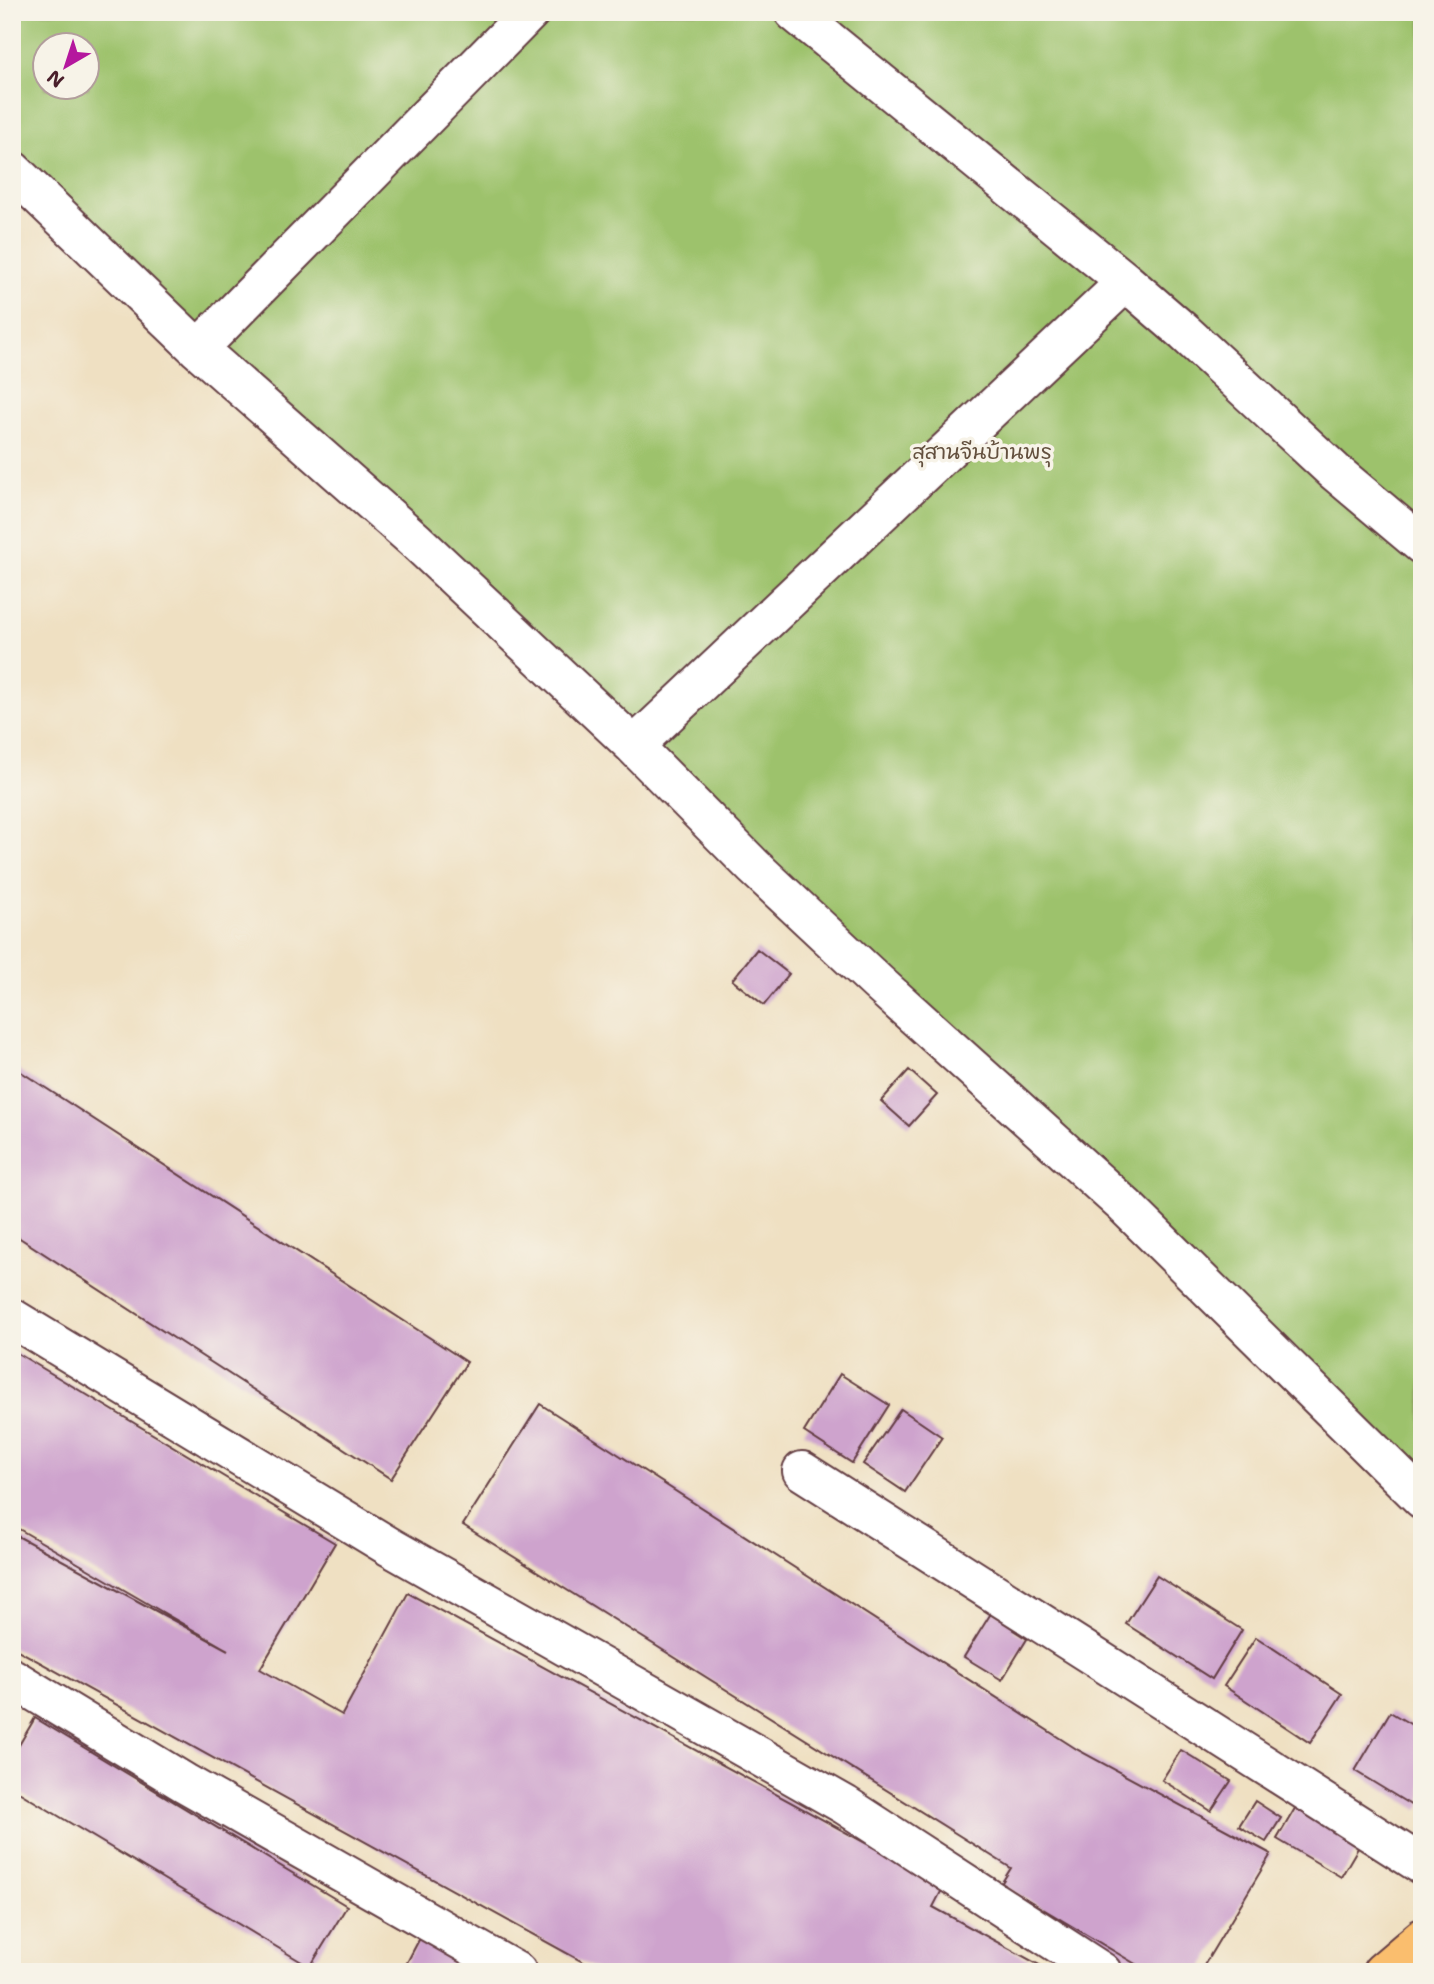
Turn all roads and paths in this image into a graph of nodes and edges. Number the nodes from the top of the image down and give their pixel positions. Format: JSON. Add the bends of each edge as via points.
{"nodes":[{"id":1,"x":530,"y":12,"type":"edge"},
{"id":2,"x":794,"y":12,"type":"edge"},
{"id":3,"x":12,"y":170,"type":"edge"},
{"id":4,"x":1126,"y":282,"type":"junction"},
{"id":5,"x":198,"y":349,"type":"junction"},
{"id":6,"x":1422,"y":545,"type":"edge"},
{"id":7,"x":634,"y":746,"type":"junction"},
{"id":8,"x":12,"y":1318,"type":"edge"},
{"id":9,"x":802,"y":1471,"type":"dead end"},
{"id":10,"x":1422,"y":1499,"type":"edge"},
{"id":11,"x":12,"y":1678,"type":"edge"},
{"id":12,"x":1422,"y":1865,"type":"edge"},
{"id":13,"x":1422,"y":1938,"type":"edge"},
{"id":14,"x":517,"y":1972,"type":"edge"},
{"id":15,"x":1102,"y":1972,"type":"edge"},
{"id":16,"x":1382,"y":1972,"type":"edge"}],
"edges":[{"from":1,"to":5,"type":"street"},
{"from":2,"to":4,"type":"street"},
{"from":3,"to":5,"type":"street"},
{"from":4,"to":6,"type":"street"},
{"from":4,"to":7,"type":"street"},
{"from":5,"to":7,"type":"street","via":[[416,541]]},
{"from":7,"to":10,"type":"street","via":[[877,984],[1125,1206]]},
{"from":8,"to":15,"type":"street","via":[[390,1547],[845,1805]]},
{"from":9,"to":12,"type":"street"},
{"from":11,"to":14,"type":"street","via":[[185,1783]]},
{"from":13,"to":16,"type":"highway"}]}
